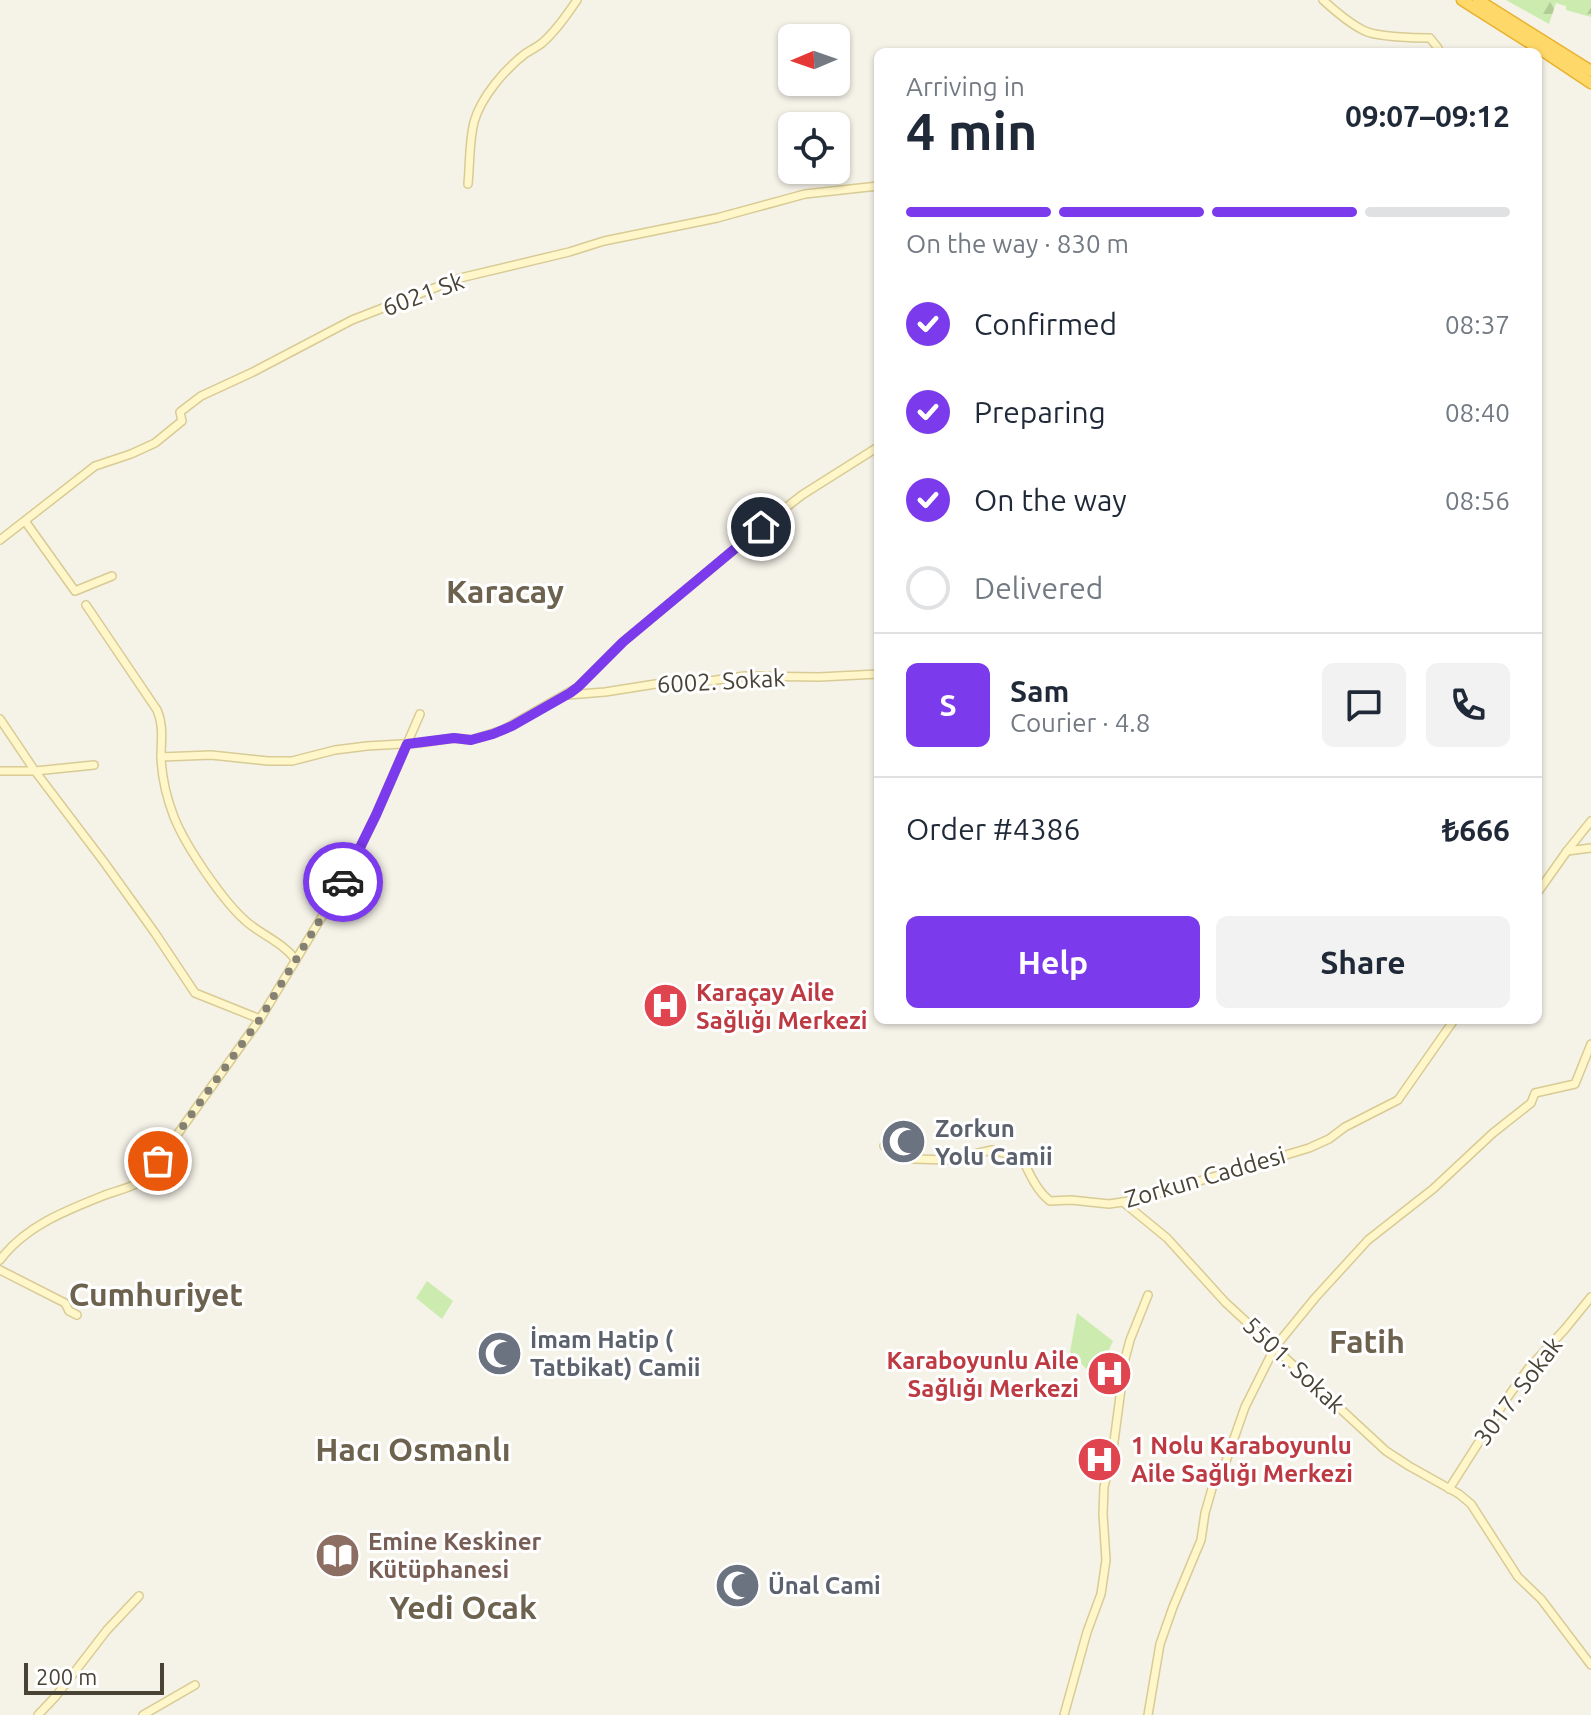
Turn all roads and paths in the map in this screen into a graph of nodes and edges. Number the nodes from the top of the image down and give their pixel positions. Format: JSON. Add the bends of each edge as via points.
{"nodes":[{"id":1,"x":577,"y":0,"type":"edge"},
{"id":2,"x":1323,"y":0,"type":"edge"},
{"id":3,"x":1462,"y":0,"type":"edge"},
{"id":4,"x":1478,"y":0,"type":"edge"},
{"id":5,"x":1438,"y":48,"type":"dead end"},
{"id":6,"x":1538,"y":48,"type":"edge"},
{"id":7,"x":1542,"y":51,"type":"edge"},
{"id":8,"x":1591,"y":71,"type":"edge"},
{"id":9,"x":1591,"y":83,"type":"edge"},
{"id":10,"x":468,"y":184,"type":"dead end"},
{"id":11,"x":874,"y":186,"type":"edge"},
{"id":12,"x":874,"y":450,"type":"edge"},
{"id":13,"x":25,"y":521,"type":"junction"},
{"id":14,"x":0,"y":540,"type":"edge"},
{"id":15,"x":112,"y":576,"type":"dead end"},
{"id":16,"x":86,"y":605,"type":"dead end"},
{"id":17,"x":874,"y":674,"type":"edge"},
{"id":18,"x":565,"y":695,"type":"junction"},
{"id":19,"x":420,"y":714,"type":"dead end"},
{"id":20,"x":0,"y":719,"type":"edge"},
{"id":21,"x":407,"y":744,"type":"junction"},
{"id":22,"x":161,"y":757,"type":"junction"},
{"id":23,"x":94,"y":765,"type":"dead end"},
{"id":24,"x":0,"y":771,"type":"edge"},
{"id":25,"x":35,"y":771,"type":"junction"},
{"id":26,"x":1591,"y":821,"type":"edge"},
{"id":27,"x":1591,"y":848,"type":"edge"},
{"id":28,"x":1567,"y":851,"type":"junction"},
{"id":29,"x":1542,"y":886,"type":"edge"},
{"id":30,"x":296,"y":960,"type":"junction"},
{"id":31,"x":260,"y":1019,"type":"junction"},
{"id":32,"x":1451,"y":1024,"type":"edge"},
{"id":33,"x":1591,"y":1044,"type":"edge"},
{"id":34,"x":884,"y":1146,"type":"dead end"},
{"id":35,"x":1123,"y":1202,"type":"junction"},
{"id":36,"x":0,"y":1260,"type":"edge"},
{"id":37,"x":0,"y":1270,"type":"edge"},
{"id":38,"x":1148,"y":1295,"type":"dead end"},
{"id":39,"x":1591,"y":1297,"type":"edge"},
{"id":40,"x":77,"y":1315,"type":"dead end"},
{"id":41,"x":1275,"y":1347,"type":"junction"},
{"id":42,"x":1449,"y":1489,"type":"junction"},
{"id":43,"x":139,"y":1596,"type":"dead end"},
{"id":44,"x":1591,"y":1665,"type":"edge"},
{"id":45,"x":38,"y":1715,"type":"edge"},
{"id":46,"x":143,"y":1715,"type":"edge"},
{"id":47,"x":153,"y":1715,"type":"edge"},
{"id":48,"x":1064,"y":1715,"type":"edge"},
{"id":49,"x":1148,"y":1715,"type":"edge"}],
"edges":[{"from":1,"to":10,"type":"street","via":[[482,104]]},
{"from":2,"to":5,"type":"street","via":[[1367,32],[1430,38]]},
{"from":3,"to":6,"type":"highway"},
{"from":4,"to":8,"type":"highway"},
{"from":7,"to":9,"type":"highway"},
{"from":11,"to":13,"type":"street","name":"6021 Sk","via":[[805,194],[604,241],[460,278],[352,320],[201,396],[155,443],[95,466]]},
{"from":12,"to":18,"type":"street","via":[[765,523]]},
{"from":13,"to":14,"type":"street","name":"6021 Sk"},
{"from":13,"to":15,"type":"street","via":[[75,591]]},
{"from":16,"to":22,"type":"street","via":[[157,710]]},
{"from":17,"to":18,"type":"street","name":"6002. Sokak","via":[[733,676]]},
{"from":18,"to":21,"type":"street","via":[[493,734]]},
{"from":19,"to":21,"type":"street"},
{"from":20,"to":25,"type":"street"},
{"from":21,"to":22,"type":"street","via":[[335,750],[282,762],[211,755]]},
{"from":21,"to":30,"type":"street","via":[[357,857]]},
{"from":22,"to":30,"type":"street","via":[[169,802],[184,839],[235,911]]},
{"from":23,"to":25,"type":"street"},
{"from":24,"to":25,"type":"street"},
{"from":25,"to":31,"type":"street","via":[[195,993]]},
{"from":26,"to":28,"type":"street"},
{"from":27,"to":28,"type":"street"},
{"from":28,"to":29,"type":"street"},
{"from":30,"to":31,"type":"street"},
{"from":31,"to":36,"type":"street","via":[[146,1179],[39,1225]]},
{"from":32,"to":35,"type":"street","name":"Zorkun Caddesi","via":[[1398,1100],[1329,1139]]},
{"from":33,"to":41,"type":"street","via":[[1575,1084],[1535,1093],[1531,1103],[1361,1247]]},
{"from":34,"to":35,"type":"street","name":"Zorkun Caddesi","via":[[900,1155],[935,1161],[999,1152],[1024,1159],[1036,1186],[1050,1201]]},
{"from":35,"to":41,"type":"street","name":"5501. Sokak","via":[[1167,1238]]},
{"from":37,"to":40,"type":"street","via":[[65,1303]]},
{"from":38,"to":48,"type":"street","via":[[1125,1359],[1104,1487],[1106,1560],[1101,1594]]},
{"from":39,"to":42,"type":"street","name":"3017. Sokak","via":[[1528,1369]]},
{"from":41,"to":42,"type":"street","name":"5501. Sokak","via":[[1386,1451]]},
{"from":41,"to":49,"type":"street","via":[[1213,1485],[1201,1540],[1160,1644]]},
{"from":42,"to":44,"type":"street","name":"5501. Sokak","via":[[1474,1508],[1518,1577]]},
{"from":43,"to":45,"type":"street"},
{"from":46,"to":47,"type":"street","via":[[195,1685]]}]}
